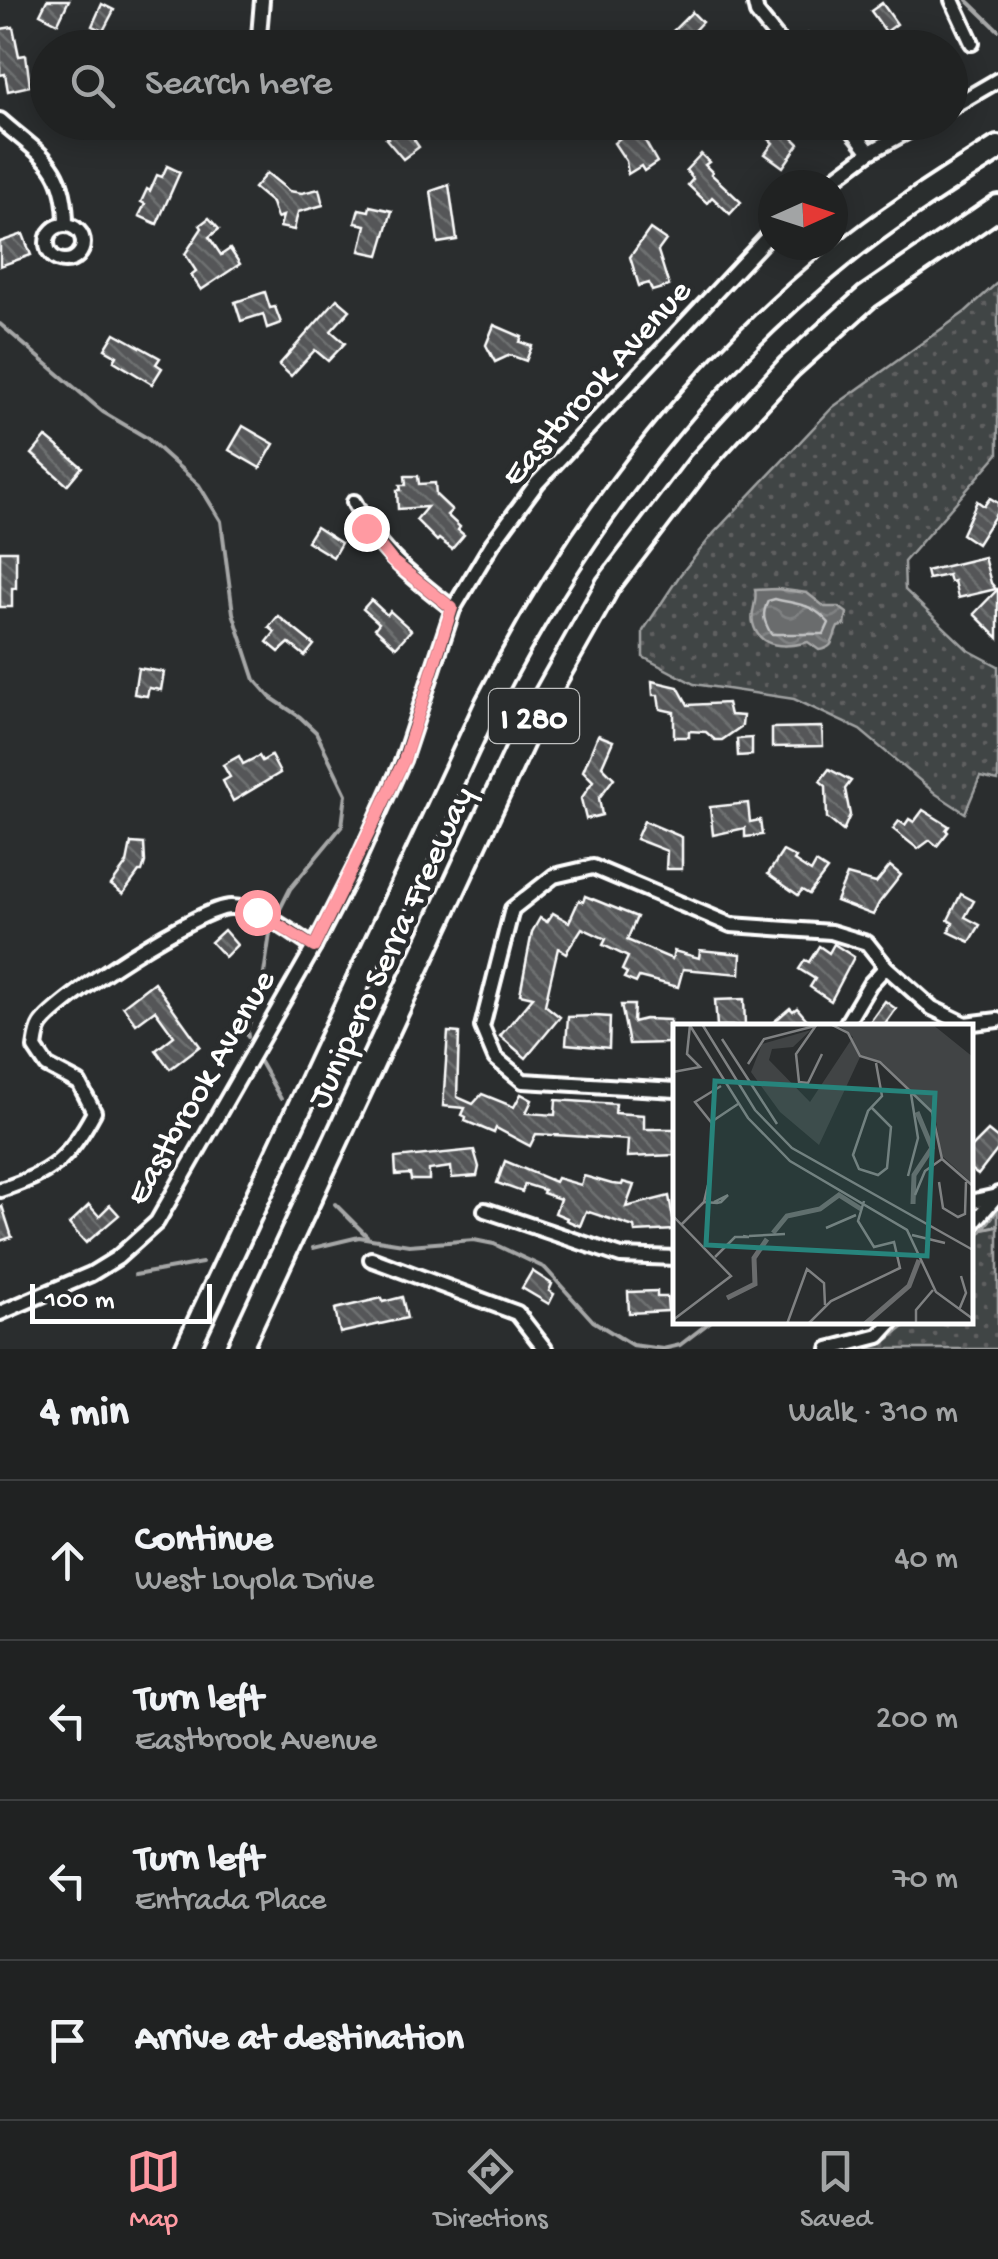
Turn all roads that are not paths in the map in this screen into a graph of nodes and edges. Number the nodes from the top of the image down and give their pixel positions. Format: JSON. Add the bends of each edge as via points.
{"nodes":[{"id":1,"x":262,"y":0,"type":"edge"},
{"id":2,"x":754,"y":0,"type":"edge"},
{"id":3,"x":952,"y":0,"type":"edge"},
{"id":4,"x":261,"y":30,"type":"edge"},
{"id":5,"x":771,"y":30,"type":"edge"},
{"id":6,"x":966,"y":30,"type":"edge"},
{"id":7,"x":968,"y":34,"type":"edge"},
{"id":8,"x":972,"y":42,"type":"dead end"},
{"id":9,"x":998,"y":80,"type":"edge"},
{"id":10,"x":968,"y":98,"type":"edge"},
{"id":11,"x":0,"y":120,"type":"edge"},
{"id":12,"x":860,"y":140,"type":"edge"},
{"id":13,"x":892,"y":140,"type":"edge"},
{"id":14,"x":998,"y":148,"type":"edge"},
{"id":15,"x":870,"y":152,"type":"junction"},
{"id":16,"x":846,"y":170,"type":"edge"},
{"id":17,"x":998,"y":207,"type":"edge"},
{"id":18,"x":66,"y":225,"type":"dead end"},
{"id":19,"x":758,"y":247,"type":"edge"},
{"id":20,"x":354,"y":502,"type":"dead end"},
{"id":21,"x":452,"y":608,"type":"junction"},
{"id":22,"x":314,"y":947,"type":"junction"},
{"id":23,"x":886,"y":968,"type":"junction"},
{"id":24,"x":998,"y":1020,"type":"edge"},
{"id":25,"x":846,"y":1024,"type":"edge"},
{"id":26,"x":673,"y":1090,"type":"edge"},
{"id":27,"x":0,"y":1190,"type":"edge"},
{"id":28,"x":997,"y":1195,"type":"edge"},
{"id":29,"x":485,"y":1210,"type":"dead end"},
{"id":30,"x":973,"y":1223,"type":"edge"},
{"id":31,"x":673,"y":1258,"type":"edge"},
{"id":32,"x":371,"y":1259,"type":"dead end"},
{"id":33,"x":0,"y":1314,"type":"edge"},
{"id":34,"x":890,"y":1324,"type":"edge"},
{"id":35,"x":187,"y":1349,"type":"edge"},
{"id":36,"x":240,"y":1349,"type":"edge"},
{"id":37,"x":545,"y":1349,"type":"edge"},
{"id":38,"x":829,"y":1349,"type":"edge"}],
"edges":[{"from":1,"to":4,"type":"street"},
{"from":2,"to":5,"type":"street"},
{"from":3,"to":6,"type":"street"},
{"from":7,"to":8,"type":"street"},
{"from":9,"to":10,"type":"street"},
{"from":11,"to":18,"type":"street","via":[[58,171]]},
{"from":12,"to":15,"type":"street"},
{"from":13,"to":15,"type":"street"},
{"from":14,"to":35,"type":"highway","name":"Junipero Serra Freeway","number":"I 280","via":[[840,256],[769,320],[666,432],[572,556],[488,703]]},
{"from":15,"to":16,"type":"street"},
{"from":17,"to":36,"type":"highway","name":"Junipero Serra Freeway","number":"I 280","via":[[867,297],[789,367],[700,464],[608,585],[532,720]]},
{"from":19,"to":21,"type":"street","name":"Eastbrook Avenue","via":[[537,483]]},
{"from":20,"to":21,"type":"street","via":[[392,561]]},
{"from":21,"to":22,"type":"street","name":"Eastbrook Avenue","via":[[404,760]]},
{"from":22,"to":27,"type":"street","via":[[257,912],[228,906],[196,916],[56,1011],[40,1027],[34,1048],[47,1066],[78,1084],[94,1112],[76,1145],[46,1173]]},
{"from":22,"to":33,"type":"street","name":"Eastbrook Avenue","via":[[157,1222],[91,1274]]},
{"from":23,"to":24,"type":"street","via":[[932,1008],[965,1024]]},
{"from":23,"to":25,"type":"street"},
{"from":23,"to":26,"type":"street","via":[[867,943],[831,932],[730,925],[593,867],[554,876],[512,909],[482,1027],[495,1058],[523,1081]]},
{"from":28,"to":30,"type":"street"},
{"from":29,"to":31,"type":"street","via":[[621,1256]]},
{"from":32,"to":37,"type":"street","via":[[517,1313]]},
{"from":34,"to":38,"type":"street","via":[[879,1336]]}]}
